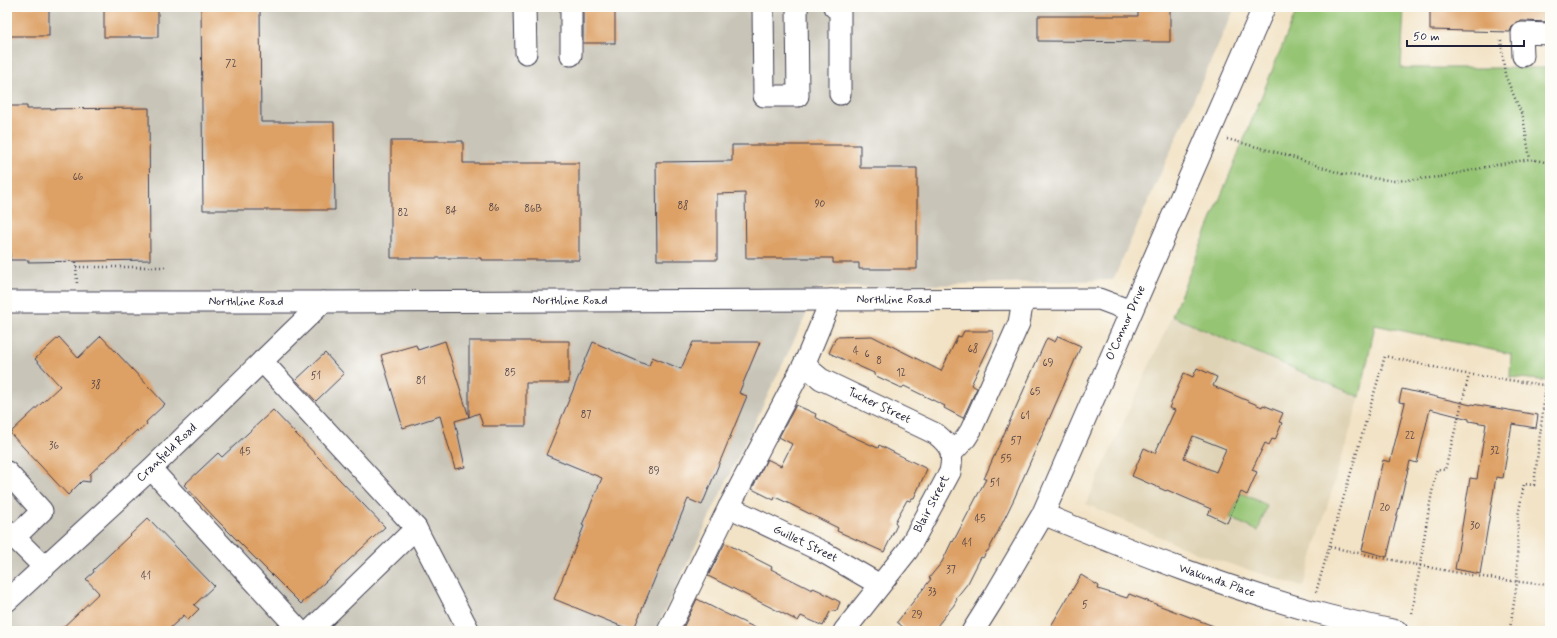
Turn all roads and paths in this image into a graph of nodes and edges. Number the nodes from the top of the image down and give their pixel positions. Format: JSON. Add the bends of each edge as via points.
{"nodes":[{"id":1,"x":525,"y":7,"type":"edge"},
{"id":2,"x":571,"y":7,"type":"edge"},
{"id":3,"x":763,"y":7,"type":"edge"},
{"id":4,"x":796,"y":7,"type":"edge"},
{"id":5,"x":834,"y":7,"type":"edge"},
{"id":6,"x":1264,"y":7,"type":"edge"},
{"id":7,"x":1550,"y":34,"type":"edge"},
{"id":8,"x":1501,"y":40,"type":"dead end"},
{"id":9,"x":526,"y":53,"type":"dead end"},
{"id":10,"x":571,"y":55,"type":"dead end"},
{"id":11,"x":1523,"y":56,"type":"dead end"},
{"id":12,"x":840,"y":94,"type":"dead end"},
{"id":13,"x":1209,"y":134,"type":"junction"},
{"id":14,"x":1530,"y":160,"type":"junction"},
{"id":15,"x":1550,"y":163,"type":"edge"},
{"id":16,"x":76,"y":262,"type":"dead end"},
{"id":17,"x":76,"y":267,"type":"junction"},
{"id":18,"x":168,"y":267,"type":"dead end"},
{"id":19,"x":831,"y":300,"type":"junction"},
{"id":20,"x":1022,"y":300,"type":"junction"},
{"id":21,"x":7,"y":302,"type":"edge"},
{"id":22,"x":77,"y":302,"type":"junction"},
{"id":23,"x":323,"y":302,"type":"junction"},
{"id":24,"x":1131,"y":312,"type":"junction"},
{"id":25,"x":806,"y":360,"type":"junction"},
{"id":26,"x":262,"y":361,"type":"junction"},
{"id":27,"x":1469,"y":374,"type":"junction"},
{"id":28,"x":1548,"y":386,"type":"edge"},
{"id":29,"x":952,"y":453,"type":"junction"},
{"id":30,"x":151,"y":469,"type":"junction"},
{"id":31,"x":7,"y":472,"type":"edge"},
{"id":32,"x":729,"y":507,"type":"junction"},
{"id":33,"x":1043,"y":514,"type":"junction"},
{"id":34,"x":416,"y":528,"type":"junction"},
{"id":35,"x":11,"y":534,"type":"edge"},
{"id":36,"x":1330,"y":547,"type":"junction"},
{"id":37,"x":1421,"y":566,"type":"junction"},
{"id":38,"x":44,"y":567,"type":"junction"},
{"id":39,"x":1516,"y":582,"type":"junction"},
{"id":40,"x":880,"y":585,"type":"junction"},
{"id":41,"x":1550,"y":585,"type":"edge"},
{"id":42,"x":1316,"y":592,"type":"dead end"},
{"id":43,"x":7,"y":601,"type":"edge"},
{"id":44,"x":1412,"y":614,"type":"dead end"},
{"id":45,"x":1510,"y":629,"type":"dead end"},
{"id":46,"x":300,"y":631,"type":"edge"},
{"id":47,"x":310,"y":631,"type":"edge"},
{"id":48,"x":469,"y":631,"type":"edge"},
{"id":49,"x":668,"y":631,"type":"edge"},
{"id":50,"x":844,"y":631,"type":"edge"},
{"id":51,"x":973,"y":631,"type":"edge"},
{"id":52,"x":1397,"y":631,"type":"edge"}],
"edges":[{"from":1,"to":9,"type":"street"},
{"from":2,"to":10,"type":"street"},
{"from":3,"to":4,"type":"street","via":[[764,96],[798,96]]},
{"from":5,"to":12,"type":"street","via":[[840,11]]},
{"from":6,"to":13,"type":"main road","name":"O'Connor Drive"},
{"from":7,"to":11,"type":"street","via":[[1522,33]]},
{"from":8,"to":14,"type":"path","via":[[1505,75],[1523,117]]},
{"from":13,"to":14,"type":"path","via":[[1283,154],[1342,174],[1395,181],[1440,177]]},
{"from":13,"to":24,"type":"main road","name":"O'Connor Drive"},
{"from":14,"to":15,"type":"path"},
{"from":16,"to":17,"type":"path"},
{"from":17,"to":18,"type":"path"},
{"from":17,"to":22,"type":"path"},
{"from":19,"to":20,"type":"street","name":"Northline Road"},
{"from":19,"to":23,"type":"street","name":"Northline Road"},
{"from":19,"to":25,"type":"street"},
{"from":20,"to":24,"type":"street","name":"Northline Road","via":[[1099,299]]},
{"from":20,"to":29,"type":"street","via":[[1020,324],[974,423],[966,438]]},
{"from":21,"to":22,"type":"street","name":"Northline Road"},
{"from":22,"to":23,"type":"street","name":"Northline Road"},
{"from":23,"to":26,"type":"street","name":"Cranfield Road"},
{"from":24,"to":33,"type":"main road","name":"O'Connor Drive"},
{"from":25,"to":29,"type":"street","name":"Tucker Street","via":[[809,369],[821,379],[936,434],[949,445]]},
{"from":25,"to":32,"type":"street"},
{"from":26,"to":30,"type":"street","name":"Cranfield Road"},
{"from":26,"to":34,"type":"street"},
{"from":27,"to":28,"type":"path"},
{"from":27,"to":36,"type":"path","via":[[1385,356]]},
{"from":27,"to":37,"type":"path","via":[[1445,470],[1437,469],[1429,502]]},
{"from":28,"to":39,"type":"path","via":[[1534,485],[1524,484],[1518,516]]},
{"from":29,"to":40,"type":"street","name":"Blair Street","via":[[950,472],[908,550]]},
{"from":30,"to":38,"type":"street","name":"Cranfield Road"},
{"from":30,"to":46,"type":"street"},
{"from":31,"to":35,"type":"street","via":[[42,511]]},
{"from":32,"to":40,"type":"street","name":"Guillet Street","via":[[823,552]]},
{"from":32,"to":49,"type":"street"},
{"from":33,"to":51,"type":"main road","name":"O'Connor Drive"},
{"from":33,"to":52,"type":"street","name":"Wakunda Place","via":[[1159,561],[1228,585],[1326,615]]},
{"from":34,"to":47,"type":"street"},
{"from":34,"to":48,"type":"street"},
{"from":35,"to":38,"type":"street"},
{"from":36,"to":37,"type":"path"},
{"from":36,"to":42,"type":"path"},
{"from":37,"to":39,"type":"path"},
{"from":37,"to":44,"type":"path"},
{"from":38,"to":43,"type":"street","name":"Cranfield Road"},
{"from":39,"to":41,"type":"path"},
{"from":39,"to":45,"type":"path"},
{"from":40,"to":50,"type":"street","name":"Blair Street"}]}
